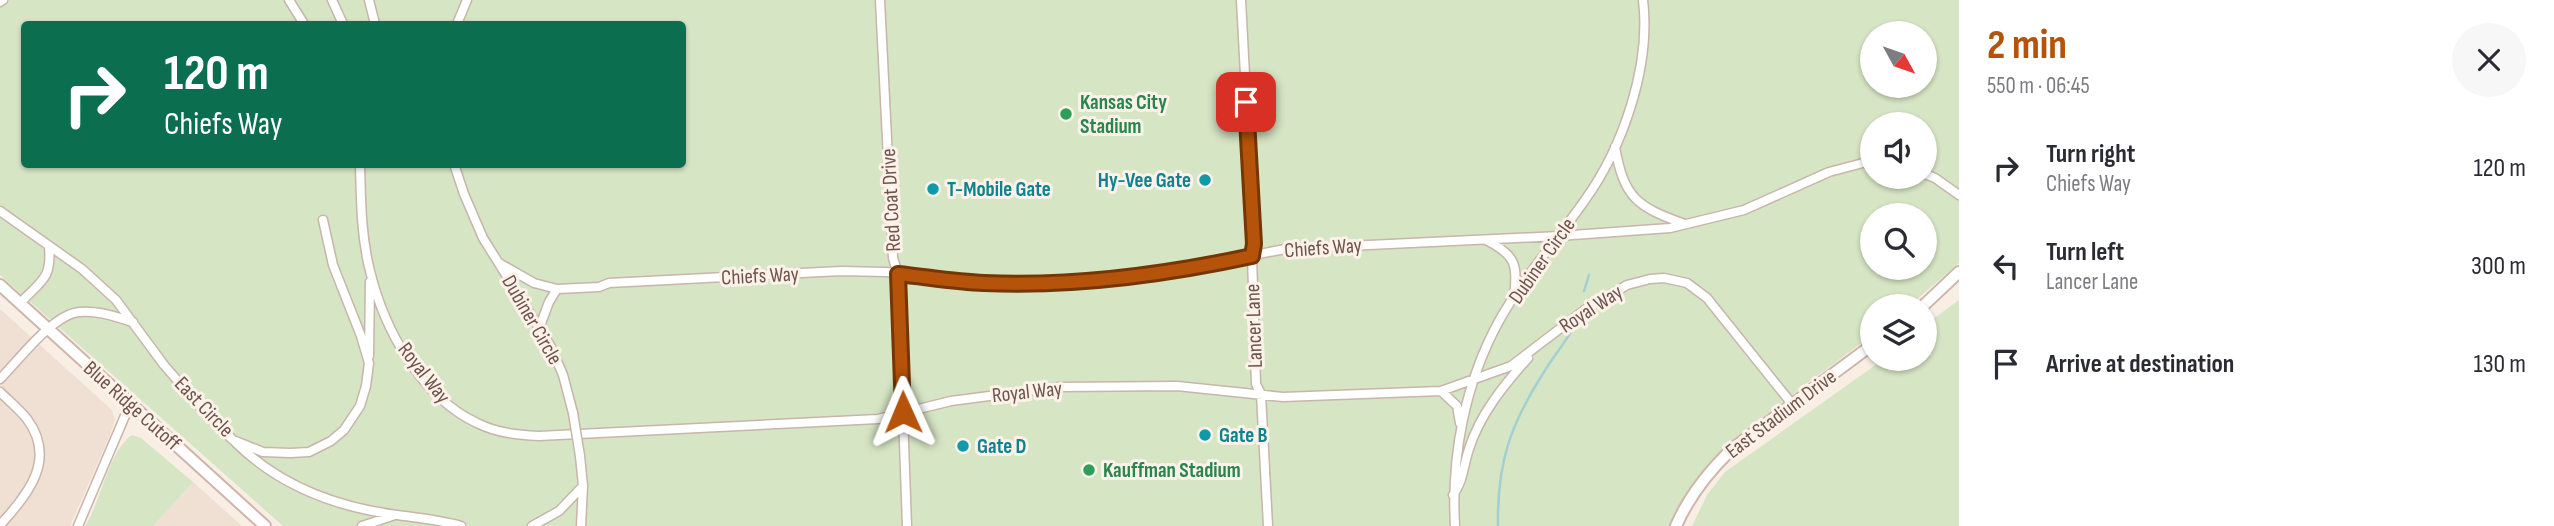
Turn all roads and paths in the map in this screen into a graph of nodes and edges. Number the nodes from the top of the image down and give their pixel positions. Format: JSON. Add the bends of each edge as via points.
{"nodes":[{"id":1,"x":289,"y":0,"type":"edge"},
{"id":2,"x":332,"y":0,"type":"edge"},
{"id":3,"x":369,"y":0,"type":"edge"},
{"id":4,"x":467,"y":0,"type":"edge"},
{"id":5,"x":880,"y":0,"type":"edge"},
{"id":6,"x":1241,"y":0,"type":"edge"},
{"id":7,"x":1643,"y":0,"type":"edge"},
{"id":8,"x":302,"y":21,"type":"edge"},
{"id":9,"x":342,"y":21,"type":"edge"},
{"id":10,"x":374,"y":21,"type":"edge"},
{"id":11,"x":458,"y":21,"type":"edge"},
{"id":12,"x":1615,"y":147,"type":"junction"},
{"id":13,"x":1860,"y":165,"type":"edge"},
{"id":14,"x":360,"y":168,"type":"edge"},
{"id":15,"x":456,"y":168,"type":"edge"},
{"id":16,"x":1937,"y":179,"type":"edge"},
{"id":17,"x":1959,"y":195,"type":"edge"},
{"id":18,"x":0,"y":211,"type":"edge"},
{"id":19,"x":323,"y":220,"type":"dead end"},
{"id":20,"x":1687,"y":225,"type":"junction"},
{"id":21,"x":1559,"y":236,"type":"junction"},
{"id":22,"x":1483,"y":239,"type":"junction"},
{"id":23,"x":49,"y":247,"type":"junction"},
{"id":24,"x":1252,"y":256,"type":"junction"},
{"id":25,"x":498,"y":262,"type":"junction"},
{"id":26,"x":370,"y":272,"type":"junction"},
{"id":27,"x":1959,"y":272,"type":"edge"},
{"id":28,"x":898,"y":274,"type":"junction"},
{"id":29,"x":0,"y":285,"type":"edge"},
{"id":30,"x":556,"y":289,"type":"junction"},
{"id":31,"x":1936,"y":294,"type":"edge"},
{"id":32,"x":1513,"y":300,"type":"junction"},
{"id":33,"x":20,"y":303,"type":"junction"},
{"id":34,"x":134,"y":322,"type":"junction"},
{"id":35,"x":540,"y":326,"type":"junction"},
{"id":36,"x":48,"y":330,"type":"junction"},
{"id":37,"x":1537,"y":348,"type":"junction"},
{"id":38,"x":1860,"y":354,"type":"edge"},
{"id":39,"x":369,"y":363,"type":"junction"},
{"id":40,"x":0,"y":379,"type":"edge"},
{"id":41,"x":1474,"y":380,"type":"junction"},
{"id":42,"x":1441,"y":391,"type":"junction"},
{"id":43,"x":0,"y":392,"type":"edge"},
{"id":44,"x":1261,"y":394,"type":"junction"},
{"id":45,"x":131,"y":404,"type":"junction"},
{"id":46,"x":1792,"y":404,"type":"junction"},
{"id":47,"x":903,"y":412,"type":"junction"},
{"id":48,"x":1460,"y":435,"type":"junction"},
{"id":49,"x":233,"y":440,"type":"junction"},
{"id":50,"x":583,"y":486,"type":"junction"},
{"id":51,"x":1453,"y":495,"type":"junction"},
{"id":52,"x":395,"y":515,"type":"junction"},
{"id":53,"x":0,"y":525,"type":"edge"},
{"id":54,"x":78,"y":526,"type":"edge"},
{"id":55,"x":265,"y":526,"type":"edge"},
{"id":56,"x":362,"y":526,"type":"edge"},
{"id":57,"x":461,"y":526,"type":"edge"},
{"id":58,"x":532,"y":526,"type":"edge"},
{"id":59,"x":581,"y":526,"type":"edge"},
{"id":60,"x":907,"y":526,"type":"edge"},
{"id":61,"x":1268,"y":526,"type":"edge"},
{"id":62,"x":1455,"y":526,"type":"edge"},
{"id":63,"x":1676,"y":526,"type":"edge"}],
"edges":[{"from":1,"to":8,"type":"street"},
{"from":2,"to":9,"type":"street"},
{"from":3,"to":10,"type":"street"},
{"from":4,"to":11,"type":"street"},
{"from":5,"to":28,"type":"street","name":"Red Coat Drive","via":[[893,258]]},
{"from":6,"to":24,"type":"street","name":"Lancer Lane"},
{"from":7,"to":12,"type":"street","name":"Dubiner Circle","via":[[1638,75]]},
{"from":12,"to":20,"type":"street","via":[[1623,182],[1632,196],[1655,214]]},
{"from":12,"to":21,"type":"street","name":"Dubiner Circle"},
{"from":13,"to":20,"type":"street","name":"Chiefs Way","via":[[1829,172],[1744,210]]},
{"from":14,"to":26,"type":"street","name":"Royal Way","via":[[361,216]]},
{"from":15,"to":25,"type":"street","name":"Dubiner Circle","via":[[478,227]]},
{"from":16,"to":17,"type":"street"},
{"from":18,"to":23,"type":"street","name":"East Circle"},
{"from":19,"to":39,"type":"street","name":"East Circle","via":[[333,265]]},
{"from":20,"to":21,"type":"street","name":"Chiefs Way"},
{"from":21,"to":22,"type":"street","name":"Chiefs Way"},
{"from":21,"to":32,"type":"street","name":"Dubiner Circle"},
{"from":22,"to":24,"type":"street","name":"Chiefs Way","via":[[1285,249]]},
{"from":22,"to":32,"type":"street","via":[[1513,260]]},
{"from":23,"to":33,"type":"street","via":[[47,276]]},
{"from":23,"to":34,"type":"street","name":"East Circle","via":[[82,269]]},
{"from":24,"to":28,"type":"street","name":"Chiefs Way","via":[[1083,281],[984,283]]},
{"from":24,"to":44,"type":"street","name":"Lancer Lane","via":[[1256,384]]},
{"from":25,"to":30,"type":"street","name":"Chiefs Way","via":[[534,283]]},
{"from":25,"to":35,"type":"street","name":"Dubiner Circle"},
{"from":26,"to":39,"type":"street","name":"East Circle"},
{"from":26,"to":47,"type":"street","name":"Royal Way","via":[[403,351],[426,383],[448,406],[478,424],[510,435],[878,419]]},
{"from":27,"to":31,"type":"main road"},
{"from":28,"to":30,"type":"street","name":"Chiefs Way","via":[[841,271]]},
{"from":28,"to":47,"type":"street","name":"Red Coat Drive"},
{"from":29,"to":33,"type":"main road","name":"Blue Ridge Cutoff"},
{"from":30,"to":35,"type":"street"},
{"from":32,"to":41,"type":"street","name":"Dubiner Circle"},
{"from":33,"to":36,"type":"main road","name":"Blue Ridge Cutoff"},
{"from":34,"to":36,"type":"street","via":[[80,312],[66,315]]},
{"from":34,"to":49,"type":"street","name":"East Circle","via":[[164,365]]},
{"from":35,"to":50,"type":"street","name":"Dubiner Circle","bridge":true,"via":[[563,375]]},
{"from":36,"to":40,"type":"street"},
{"from":36,"to":45,"type":"main road","name":"Blue Ridge Cutoff"},
{"from":37,"to":41,"type":"street","name":"Royal Way","via":[[1511,366]]},
{"from":37,"to":46,"type":"street","name":"Royal Way","via":[[1587,308],[1627,285],[1650,279],[1676,280],[1707,298]]},
{"from":37,"to":51,"type":"street","via":[[1485,413]]},
{"from":38,"to":46,"type":"main road","name":"East Stadium Drive"},
{"from":39,"to":49,"type":"street","name":"East Circle","via":[[360,406],[331,441],[309,452],[290,453],[264,452]]},
{"from":41,"to":42,"type":"street","name":"Royal Way"},
{"from":41,"to":48,"type":"street","name":"Dubiner Circle"},
{"from":42,"to":44,"type":"street","name":"Royal Way"},
{"from":42,"to":48,"type":"street","via":[[1457,406]]},
{"from":43,"to":53,"type":"street","via":[[28,421],[39,455],[30,489]]},
{"from":44,"to":47,"type":"street","name":"Royal Way","via":[[1177,386],[1059,387]]},
{"from":44,"to":61,"type":"street","name":"Lancer Lane"},
{"from":45,"to":54,"type":"street"},
{"from":45,"to":55,"type":"main road","name":"Blue Ridge Cutoff"},
{"from":46,"to":63,"type":"main road","name":"East Stadium Drive","via":[[1712,469]]},
{"from":47,"to":60,"type":"street","name":"Red Coat Drive"},
{"from":48,"to":51,"type":"street","name":"Dubiner Circle"},
{"from":49,"to":52,"type":"street","via":[[257,463],[317,496]]},
{"from":50,"to":58,"type":"street","via":[[559,511]]},
{"from":50,"to":59,"type":"street","name":"Dubiner Circle"},
{"from":51,"to":62,"type":"street","name":"Dubiner Circle"},
{"from":52,"to":56,"type":"street"},
{"from":52,"to":57,"type":"street"}]}
